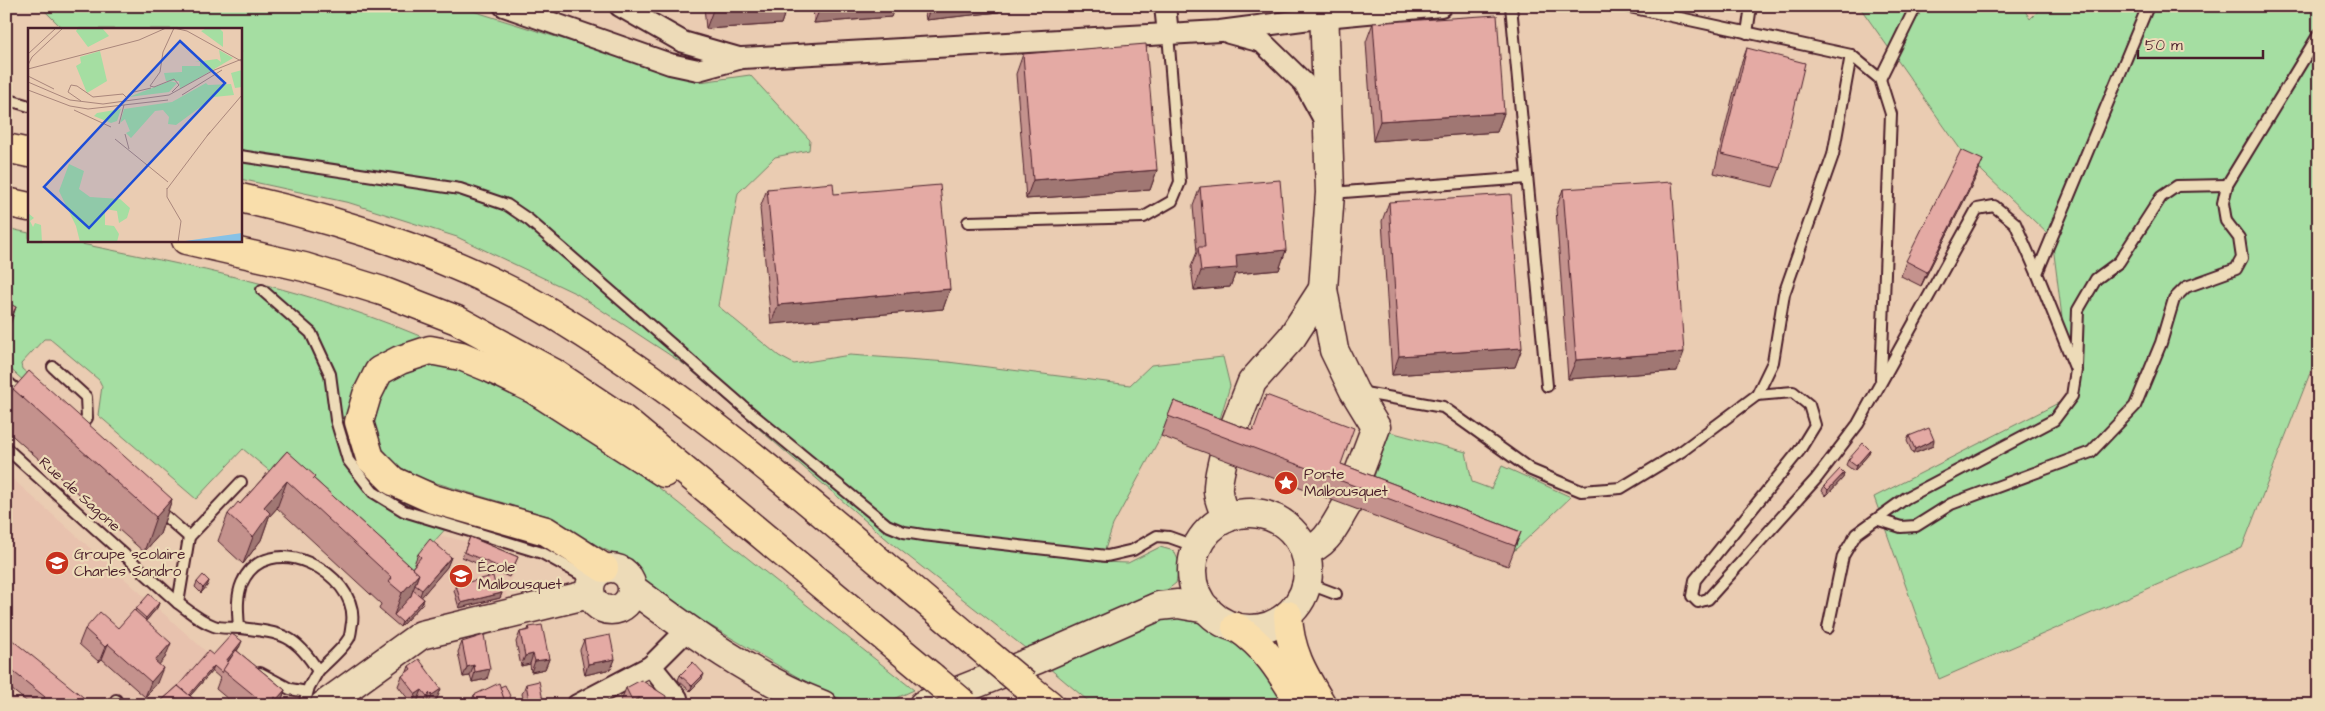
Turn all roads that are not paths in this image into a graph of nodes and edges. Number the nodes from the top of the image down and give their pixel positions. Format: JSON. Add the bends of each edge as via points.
{"nodes":[{"id":1,"x":504,"y":6,"type":"edge"},
{"id":2,"x":620,"y":6,"type":"edge"},
{"id":3,"x":1165,"y":6,"type":"edge"},
{"id":4,"x":1441,"y":6,"type":"edge"},
{"id":5,"x":1511,"y":6,"type":"edge"},
{"id":6,"x":1626,"y":6,"type":"edge"},
{"id":7,"x":1751,"y":6,"type":"edge"},
{"id":8,"x":1916,"y":6,"type":"edge"},
{"id":9,"x":2148,"y":6,"type":"edge"},
{"id":10,"x":1325,"y":11,"type":"edge"},
{"id":11,"x":1220,"y":31,"type":"junction"},
{"id":12,"x":1748,"y":33,"type":"junction"},
{"id":13,"x":1168,"y":34,"type":"junction"},
{"id":14,"x":2319,"y":34,"type":"edge"},
{"id":15,"x":1851,"y":55,"type":"junction"},
{"id":16,"x":742,"y":58,"type":"junction"},
{"id":17,"x":1880,"y":79,"type":"junction"},
{"id":18,"x":6,"y":99,"type":"edge"},
{"id":19,"x":28,"y":106,"type":"edge"},
{"id":20,"x":1330,"y":129,"type":"junction"},
{"id":21,"x":6,"y":148,"type":"edge"},
{"id":22,"x":28,"y":153,"type":"edge"},
{"id":23,"x":241,"y":156,"type":"edge"},
{"id":24,"x":1527,"y":178,"type":"junction"},
{"id":25,"x":2227,"y":185,"type":"junction"},
{"id":26,"x":1330,"y":193,"type":"junction"},
{"id":27,"x":241,"y":198,"type":"edge"},
{"id":28,"x":6,"y":202,"type":"edge"},
{"id":29,"x":28,"y":207,"type":"edge"},
{"id":30,"x":968,"y":222,"type":"dead end"},
{"id":31,"x":190,"y":241,"type":"edge"},
{"id":32,"x":2037,"y":273,"type":"junction"},
{"id":33,"x":1323,"y":289,"type":"junction"},
{"id":34,"x":262,"y":290,"type":"dead end"},
{"id":35,"x":53,"y":367,"type":"dead end"},
{"id":36,"x":2076,"y":370,"type":"junction"},
{"id":37,"x":6,"y":381,"type":"edge"},
{"id":38,"x":1881,"y":382,"type":"junction"},
{"id":39,"x":1546,"y":386,"type":"dead end"},
{"id":40,"x":1354,"y":392,"type":"junction"},
{"id":41,"x":1757,"y":394,"type":"junction"},
{"id":42,"x":28,"y":399,"type":"edge"},
{"id":43,"x":71,"y":435,"type":"edge"},
{"id":44,"x":6,"y":448,"type":"edge"},
{"id":45,"x":241,"y":482,"type":"dead end"},
{"id":46,"x":152,"y":505,"type":"edge"},
{"id":47,"x":1227,"y":518,"type":"junction"},
{"id":48,"x":1879,"y":520,"type":"junction"},
{"id":49,"x":189,"y":538,"type":"junction"},
{"id":50,"x":1305,"y":551,"type":"junction"},
{"id":51,"x":784,"y":552,"type":"junction"},
{"id":52,"x":1195,"y":559,"type":"junction"},
{"id":53,"x":595,"y":581,"type":"junction"},
{"id":54,"x":1307,"y":583,"type":"junction"},
{"id":55,"x":633,"y":590,"type":"junction"},
{"id":56,"x":1336,"y":594,"type":"dead end"},
{"id":57,"x":178,"y":603,"type":"junction"},
{"id":58,"x":1159,"y":606,"type":"junction"},
{"id":59,"x":1207,"y":609,"type":"junction"},
{"id":60,"x":1288,"y":615,"type":"junction"},
{"id":61,"x":1236,"y":627,"type":"junction"},
{"id":62,"x":239,"y":628,"type":"junction"},
{"id":63,"x":1828,"y":628,"type":"dead end"},
{"id":64,"x":687,"y":630,"type":"junction"},
{"id":65,"x":651,"y":666,"type":"junction"},
{"id":66,"x":252,"y":668,"type":"edge"},
{"id":67,"x":318,"y":671,"type":"junction"},
{"id":68,"x":316,"y":698,"type":"edge"},
{"id":69,"x":304,"y":705,"type":"edge"},
{"id":70,"x":577,"y":705,"type":"edge"},
{"id":71,"x":678,"y":705,"type":"edge"},
{"id":72,"x":823,"y":705,"type":"edge"},
{"id":73,"x":924,"y":705,"type":"edge"},
{"id":74,"x":965,"y":705,"type":"edge"},
{"id":75,"x":1050,"y":705,"type":"edge"},
{"id":76,"x":1301,"y":705,"type":"edge"},
{"id":77,"x":1322,"y":705,"type":"edge"}],
"edges":[{"from":1,"to":16,"type":"street","via":[[670,64],[698,70]]},
{"from":2,"to":16,"type":"street","via":[[683,42]]},
{"from":3,"to":13,"type":"street"},
{"from":4,"to":10,"type":"street"},
{"from":5,"to":24,"type":"lane"},
{"from":6,"to":12,"type":"lane"},
{"from":7,"to":12,"type":"lane"},
{"from":8,"to":17,"type":"lane"},
{"from":9,"to":32,"type":"lane"},
{"from":10,"to":11,"type":"street"},
{"from":10,"to":20,"type":"street"},
{"from":11,"to":13,"type":"street"},
{"from":11,"to":20,"type":"street","via":[[1262,42],[1304,83]]},
{"from":12,"to":15,"type":"lane"},
{"from":13,"to":16,"type":"street"},
{"from":13,"to":30,"type":"lane","via":[[1180,182],[1172,201],[1144,217]]},
{"from":14,"to":25,"type":"lane"},
{"from":15,"to":17,"type":"lane"},
{"from":15,"to":41,"type":"lane","via":[[1833,155],[1784,294],[1773,362]]},
{"from":17,"to":38,"type":"lane","via":[[1891,114]]},
{"from":18,"to":19,"type":"lane"},
{"from":20,"to":26,"type":"street"},
{"from":21,"to":22,"type":"highway"},
{"from":23,"to":52,"type":"lane","via":[[460,189],[507,205],[529,220],[746,409],[887,525],[923,535],[1107,556],[1133,550],[1157,536],[1169,537]]},
{"from":24,"to":26,"type":"lane"},
{"from":24,"to":39,"type":"lane"},
{"from":25,"to":36,"type":"lane","via":[[2178,186],[2161,197],[2119,262],[2096,279],[2078,310]]},
{"from":25,"to":48,"type":"lane","via":[[2223,203],[2226,221],[2239,238],[2242,258],[2236,269],[2186,287],[2174,299],[2161,343],[2135,406],[2091,452],[1951,504],[1916,526],[1901,527]]},
{"from":26,"to":33,"type":"street"},
{"from":27,"to":75,"type":"highway","bridge":true,"via":[[354,228],[406,247],[489,281],[563,320],[640,370],[716,427]]},
{"from":28,"to":29,"type":"highway"},
{"from":31,"to":51,"type":"highway","via":[[304,267],[382,291],[457,320],[552,372],[624,420]]},
{"from":32,"to":36,"type":"lane"},
{"from":32,"to":38,"type":"lane","via":[[2015,223],[1994,206],[1977,209]]},
{"from":33,"to":40,"type":"street","via":[[1334,350]]},
{"from":33,"to":47,"type":"street","via":[[1292,336],[1252,382],[1217,485],[1218,499]]},
{"from":34,"to":53,"type":"lane","via":[[311,333],[330,374],[336,420],[348,460],[374,492],[404,511],[542,553]]},
{"from":35,"to":43,"type":"lane","via":[[86,396],[87,418]]},
{"from":36,"to":48,"type":"lane","via":[[2072,396],[2054,420],[1906,498]]},
{"from":37,"to":42,"type":"lane"},
{"from":38,"to":41,"type":"lane","via":[[1858,424],[1816,479],[1708,599],[1698,602],[1692,596],[1695,580],[1799,451],[1815,425],[1809,405],[1793,392]]},
{"from":40,"to":41,"type":"lane","via":[[1443,407],[1532,470],[1581,491],[1621,488],[1682,451]]},
{"from":40,"to":50,"type":"street","via":[[1376,427],[1349,498],[1325,541]]},
{"from":44,"to":57,"type":"lane","name":"Rue de Sagone"},
{"from":45,"to":49,"type":"lane"},
{"from":46,"to":49,"type":"lane"},
{"from":47,"to":50,"type":"street","via":[[1250,513],[1273,518],[1292,531]]},
{"from":47,"to":52,"type":"street","via":[[1214,526]]},
{"from":48,"to":63,"type":"lane","via":[[1856,534],[1843,556]]},
{"from":49,"to":57,"type":"lane"},
{"from":50,"to":54,"type":"street"},
{"from":51,"to":53,"type":"highway","via":[[614,440],[533,390],[490,368],[461,356],[430,350],[379,371],[358,422],[370,458],[393,481],[433,498],[546,531]]},
{"from":51,"to":74,"type":"highway","bridge":true},
{"from":52,"to":58,"type":"street"},
{"from":52,"to":59,"type":"street","via":[[1194,584]]},
{"from":53,"to":55,"type":"street","via":[[614,567],[630,577]]},
{"from":53,"to":55,"type":"street","via":[[596,604],[602,608],[617,609],[626,605]]},
{"from":53,"to":68,"type":"street","via":[[421,635]]},
{"from":54,"to":56,"type":"lane"},
{"from":54,"to":60,"type":"street","via":[[1297,606]]},
{"from":55,"to":64,"type":"street"},
{"from":57,"to":62,"type":"lane","name":"Rue de Sagone","via":[[216,627]]},
{"from":58,"to":59,"type":"street","via":[[1178,604]]},
{"from":58,"to":73,"type":"street"},
{"from":59,"to":61,"type":"street"},
{"from":60,"to":61,"type":"street","via":[[1264,627]]},
{"from":60,"to":77,"type":"highway","via":[[1292,648],[1300,669]]},
{"from":61,"to":76,"type":"highway","via":[[1268,652]]},
{"from":62,"to":67,"type":"lane","name":"Rue de Sagone","via":[[279,633],[294,641]]},
{"from":62,"to":67,"type":"lane","via":[[238,604],[243,582],[254,568],[271,558],[292,557],[315,566],[334,579],[353,611],[350,637]]},
{"from":64,"to":65,"type":"street"},
{"from":64,"to":72,"type":"street","via":[[770,681]]},
{"from":65,"to":70,"type":"street"},
{"from":65,"to":71,"type":"street","via":[[677,698]]},
{"from":66,"to":68,"type":"lane","via":[[290,689]]},
{"from":67,"to":68,"type":"lane"},
{"from":68,"to":69,"type":"lane"}]}
